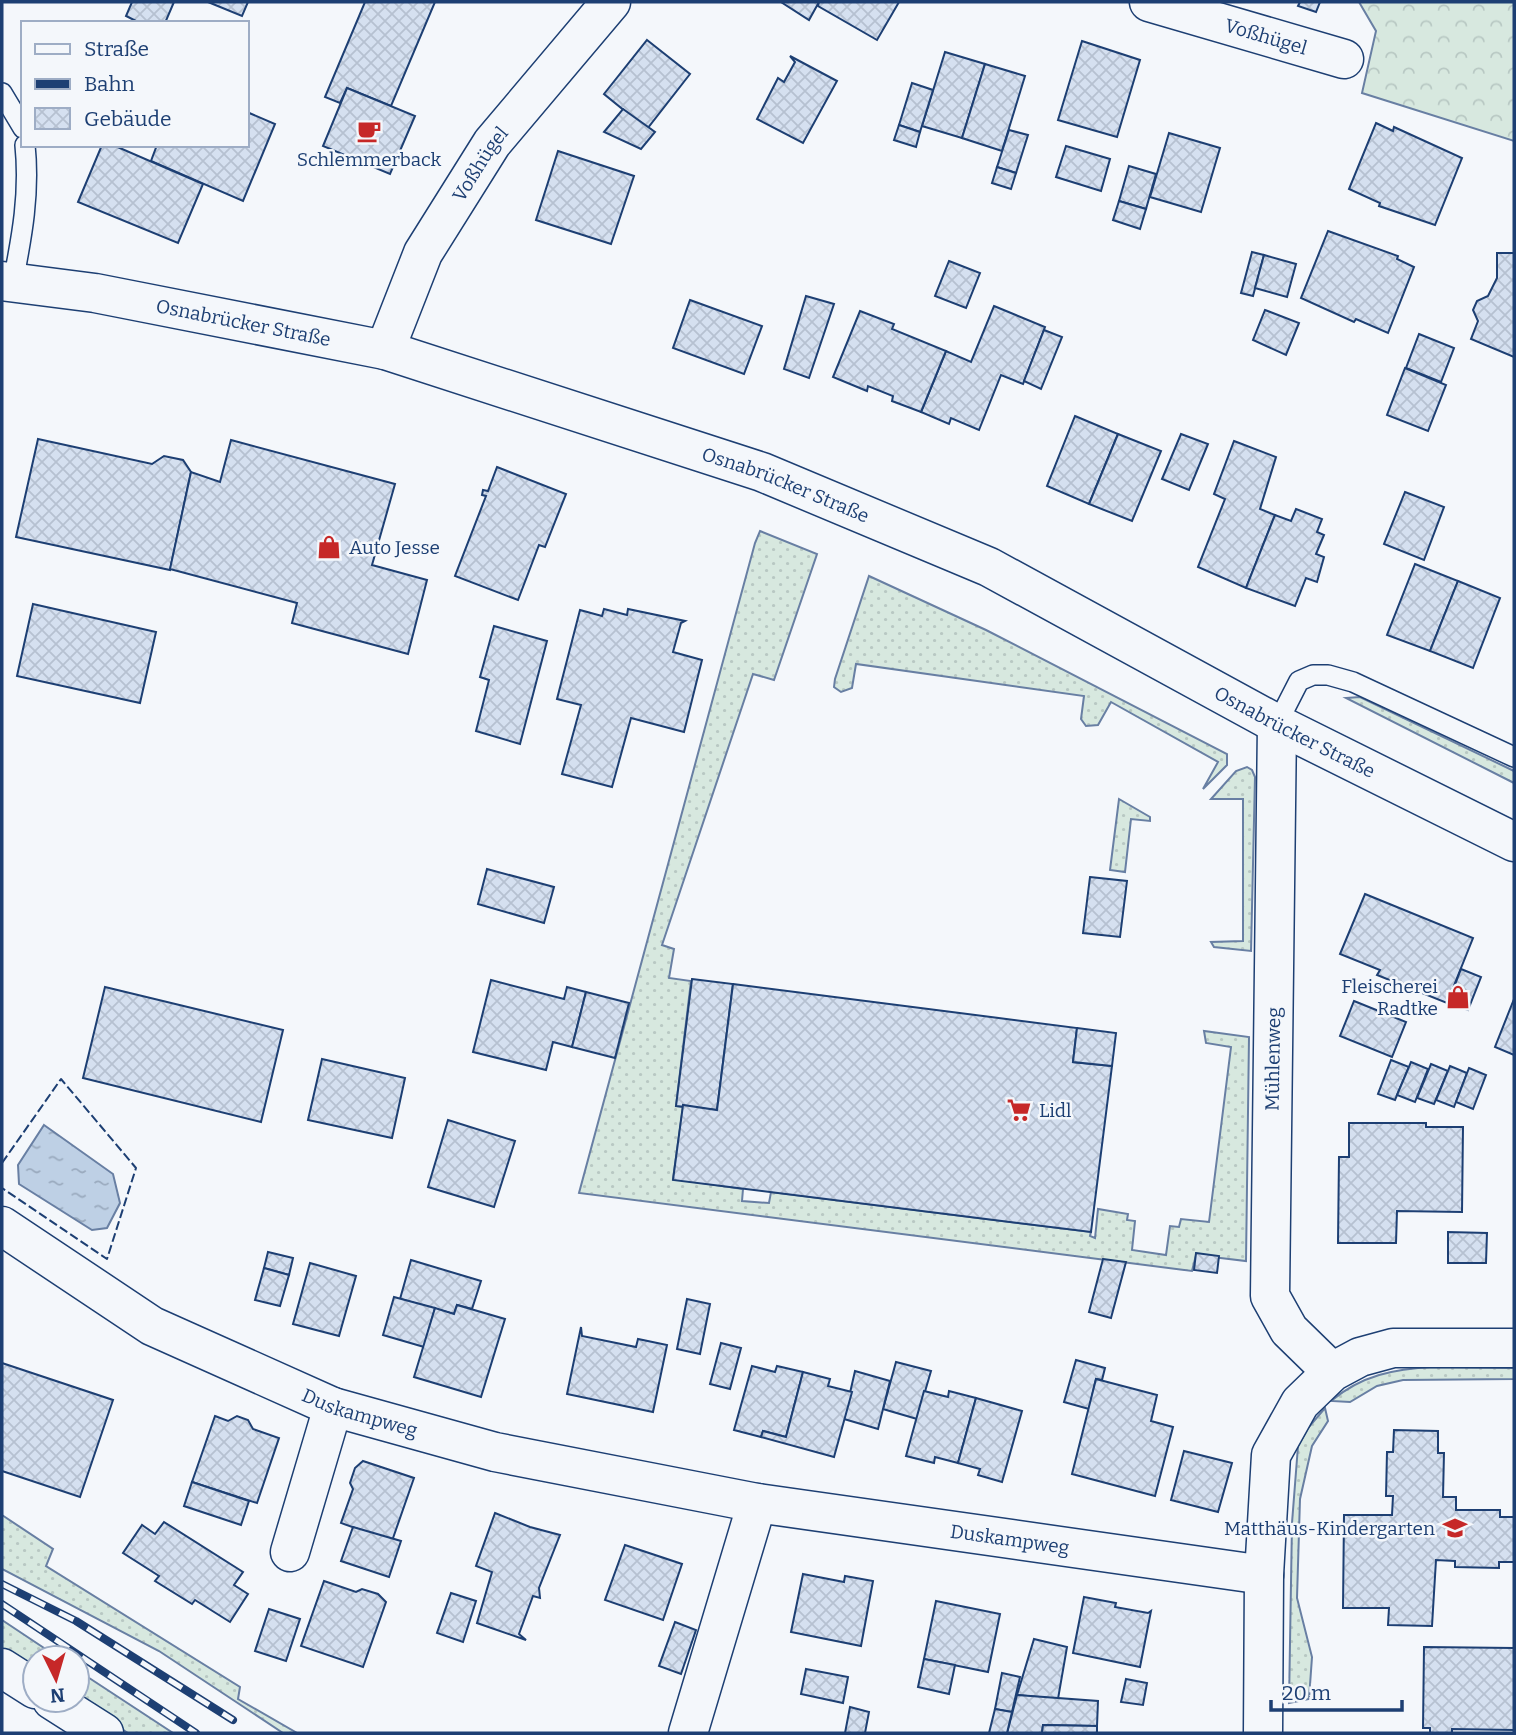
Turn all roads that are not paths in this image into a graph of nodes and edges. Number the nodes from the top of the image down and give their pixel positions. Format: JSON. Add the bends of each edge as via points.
{"nodes":[{"id":1,"x":1149,"y":2,"type":"edge"},
{"id":2,"x":599,"y":5,"type":"edge"},
{"id":3,"x":1344,"y":59,"type":"dead end"},
{"id":4,"x":2,"y":93,"type":"edge"},
{"id":5,"x":21,"y":125,"type":"edge"},
{"id":6,"x":25,"y":147,"type":"edge"},
{"id":7,"x":7,"y":282,"type":"edge"},
{"id":8,"x":385,"y":350,"type":"junction"},
{"id":9,"x":1277,"y":723,"type":"junction"},
{"id":10,"x":1514,"y":757,"type":"edge"},
{"id":11,"x":1514,"y":842,"type":"edge"},
{"id":12,"x":2,"y":1226,"type":"edge"},
{"id":13,"x":1514,"y":1348,"type":"edge"},
{"id":14,"x":1332,"y":1372,"type":"junction"},
{"id":15,"x":333,"y":1407,"type":"junction"},
{"id":16,"x":757,"y":1503,"type":"junction"},
{"id":17,"x":289,"y":1552,"type":"dead end"},
{"id":18,"x":1264,"y":1575,"type":"junction"},
{"id":19,"x":2,"y":1668,"type":"edge"},
{"id":20,"x":21,"y":1680,"type":"edge"},
{"id":21,"x":74,"y":1714,"type":"edge"},
{"id":22,"x":104,"y":1733,"type":"edge"},
{"id":23,"x":688,"y":1733,"type":"edge"},
{"id":24,"x":1263,"y":1733,"type":"edge"}],
"edges":[{"from":1,"to":3,"type":"street","name":"Voßhügel"},
{"from":2,"to":8,"type":"street","name":"Voßhügel","via":[[485,154],[423,253]]},
{"from":4,"to":5,"type":"lane"},
{"from":6,"to":7,"type":"lane","via":[[26,212]]},
{"from":7,"to":8,"type":"street","name":"Osnabrücker Straße","via":[[95,292]]},
{"from":8,"to":9,"type":"street","name":"Osnabrücker Straße","via":[[762,472],[989,567]]},
{"from":9,"to":10,"type":"lane","via":[[1299,681],[1328,675],[1372,690]]},
{"from":9,"to":11,"type":"street","name":"Osnabrücker Straße"},
{"from":9,"to":14,"type":"street","name":"Mühlenweg","via":[[1270,1296],[1289,1330]]},
{"from":12,"to":15,"type":"street","name":"Duskampweg","via":[[152,1326]]},
{"from":13,"to":14,"type":"street","via":[[1393,1348],[1360,1357]]},
{"from":14,"to":18,"type":"street","via":[[1300,1403],[1271,1455]]},
{"from":15,"to":16,"type":"street","name":"Duskampweg","via":[[495,1452]]},
{"from":15,"to":17,"type":"street"},
{"from":16,"to":18,"type":"street","name":"Duskampweg"},
{"from":16,"to":23,"type":"street"},
{"from":18,"to":24,"type":"street"},
{"from":19,"to":20,"type":"street"},
{"from":21,"to":22,"type":"street"}]}
